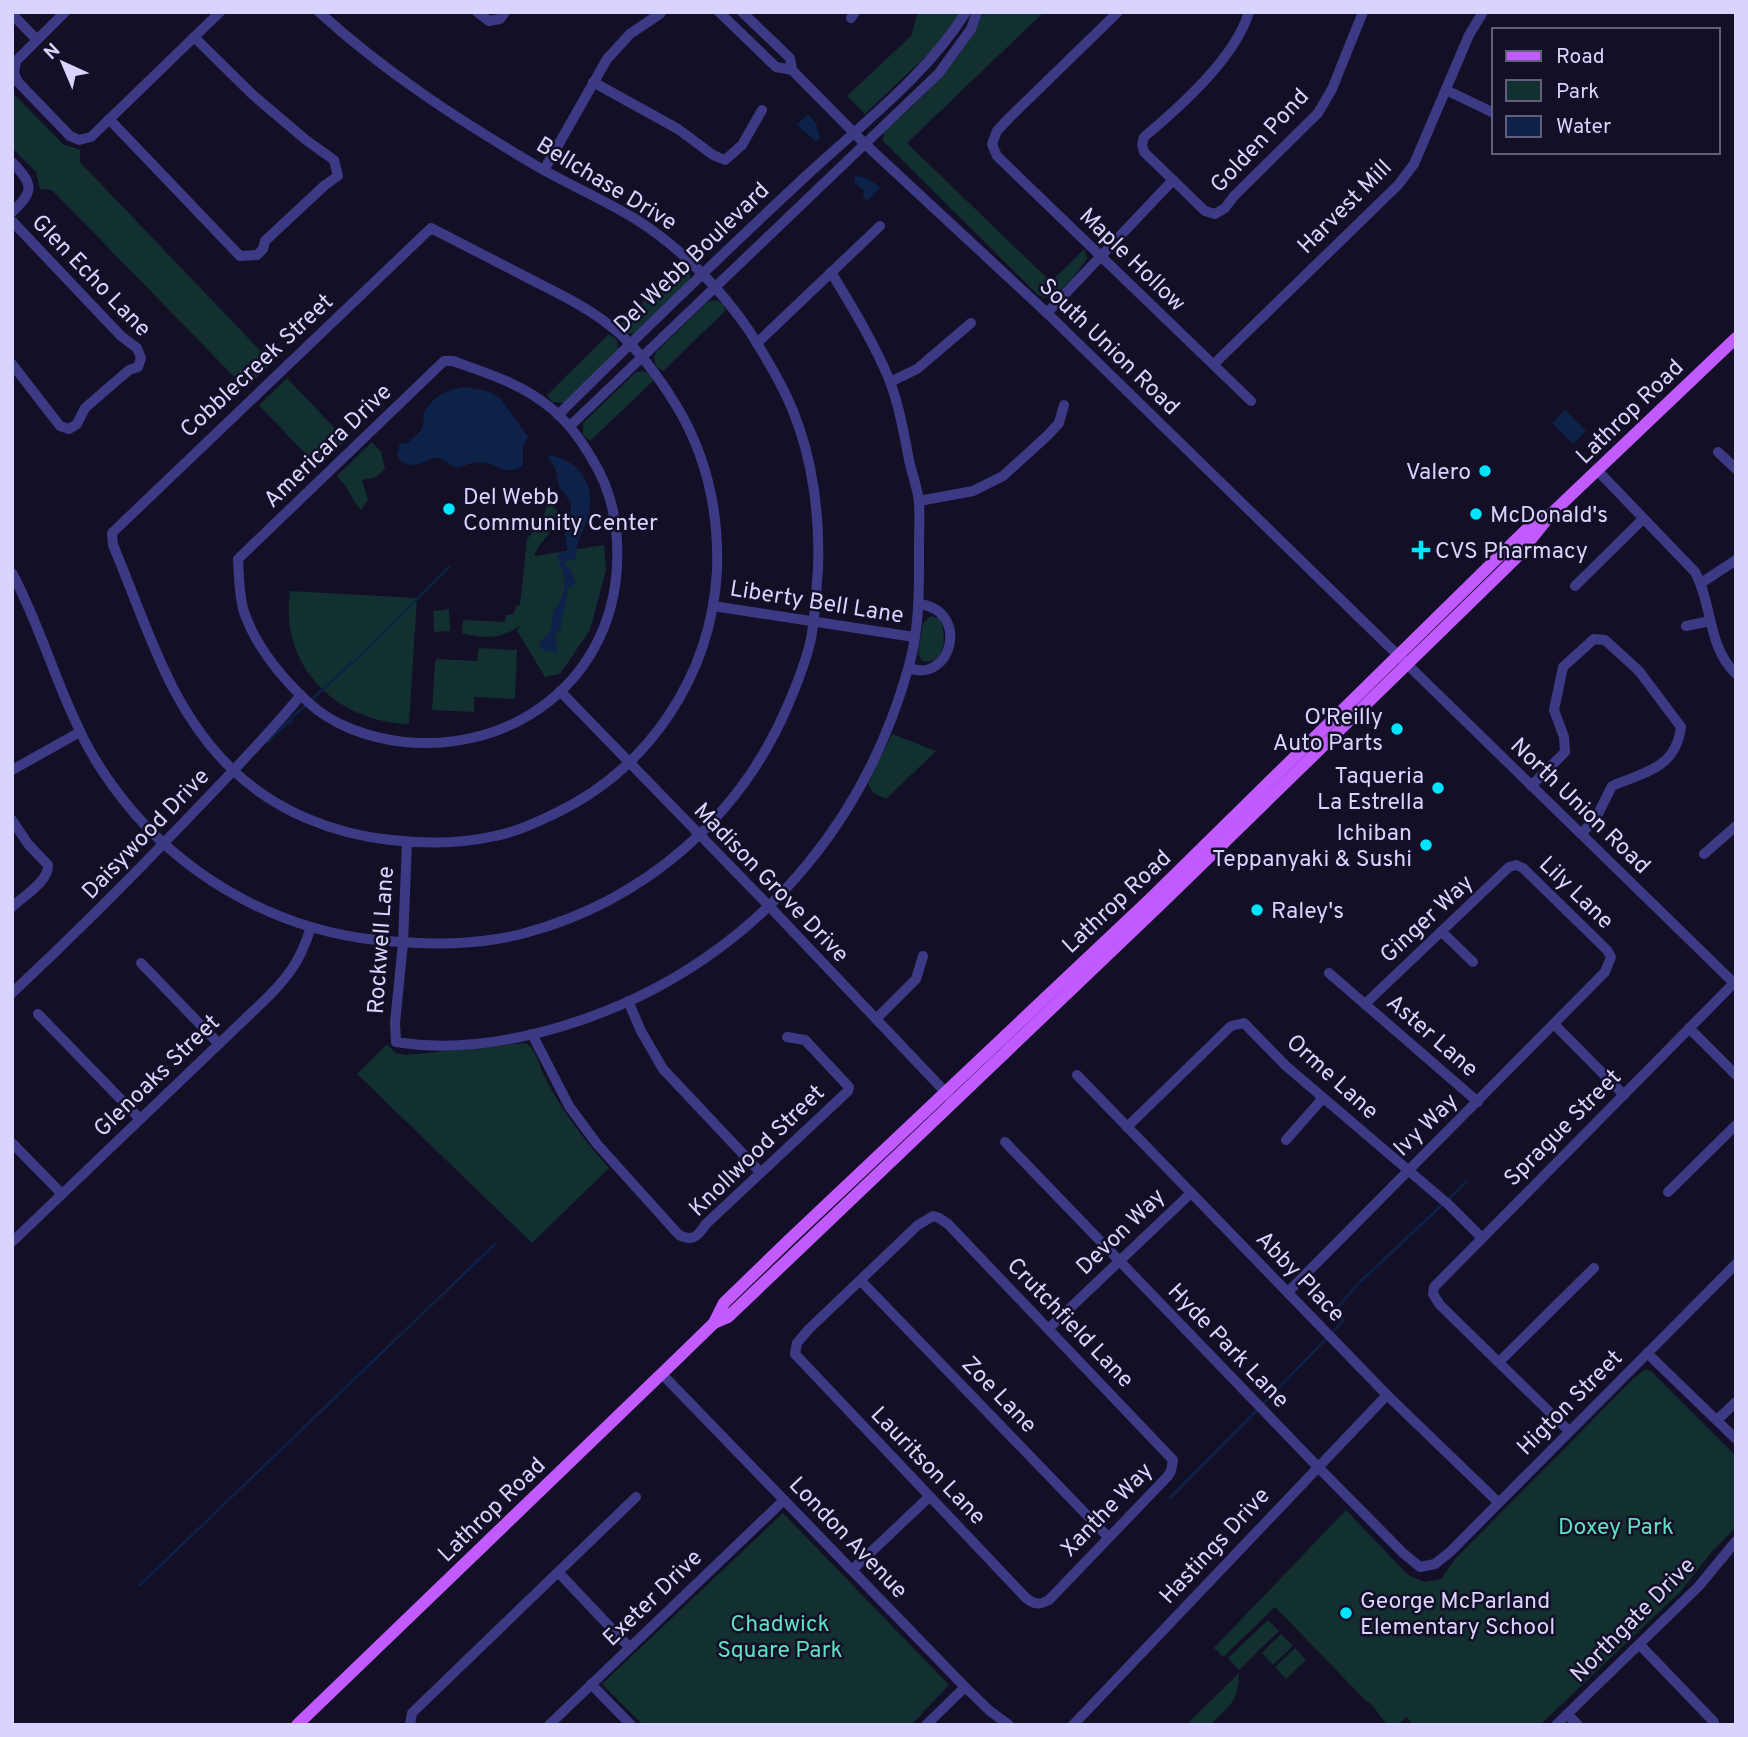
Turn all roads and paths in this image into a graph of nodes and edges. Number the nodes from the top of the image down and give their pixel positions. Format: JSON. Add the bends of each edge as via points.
{"nodes":[{"id":1,"x":65,"y":12,"type":"edge"},
{"id":2,"x":220,"y":12,"type":"edge"},
{"id":3,"x":320,"y":12,"type":"edge"},
{"id":4,"x":477,"y":12,"type":"edge"},
{"id":5,"x":505,"y":12,"type":"edge"},
{"id":6,"x":719,"y":12,"type":"edge"},
{"id":7,"x":742,"y":12,"type":"edge"},
{"id":8,"x":966,"y":12,"type":"edge"},
{"id":9,"x":978,"y":12,"type":"edge"},
{"id":10,"x":1118,"y":12,"type":"edge"},
{"id":11,"x":1249,"y":12,"type":"edge"},
{"id":12,"x":1363,"y":12,"type":"edge"},
{"id":13,"x":1483,"y":12,"type":"edge"},
{"id":14,"x":661,"y":13,"type":"edge"},
{"id":15,"x":12,"y":15,"type":"edge"},
{"id":16,"x":194,"y":37,"type":"junction"},
{"id":17,"x":37,"y":40,"type":"junction"},
{"id":18,"x":792,"y":70,"type":"junction"},
{"id":19,"x":593,"y":82,"type":"junction"},
{"id":20,"x":1446,"y":90,"type":"junction"},
{"id":21,"x":762,"y":110,"type":"dead end"},
{"id":22,"x":1492,"y":112,"type":"edge"},
{"id":23,"x":109,"y":119,"type":"junction"},
{"id":24,"x":855,"y":132,"type":"junction"},
{"id":25,"x":865,"y":144,"type":"junction"},
{"id":26,"x":12,"y":162,"type":"edge"},
{"id":27,"x":544,"y":170,"type":"junction"},
{"id":28,"x":1173,"y":180,"type":"junction"},
{"id":29,"x":12,"y":212,"type":"edge"},
{"id":30,"x":12,"y":221,"type":"edge"},
{"id":31,"x":880,"y":226,"type":"dead end"},
{"id":32,"x":1100,"y":257,"type":"junction"},
{"id":33,"x":831,"y":272,"type":"junction"},
{"id":34,"x":703,"y":275,"type":"junction"},
{"id":35,"x":715,"y":289,"type":"junction"},
{"id":36,"x":1046,"y":313,"type":"junction"},
{"id":37,"x":971,"y":323,"type":"dead end"},
{"id":38,"x":1736,"y":338,"type":"edge"},
{"id":39,"x":757,"y":344,"type":"junction"},
{"id":40,"x":630,"y":345,"type":"junction"},
{"id":41,"x":642,"y":358,"type":"junction"},
{"id":42,"x":12,"y":364,"type":"edge"},
{"id":43,"x":1213,"y":364,"type":"junction"},
{"id":44,"x":890,"y":382,"type":"junction"},
{"id":45,"x":1251,"y":401,"type":"dead end"},
{"id":46,"x":1064,"y":405,"type":"dead end"},
{"id":47,"x":558,"y":415,"type":"junction"},
{"id":48,"x":570,"y":426,"type":"junction"},
{"id":49,"x":1718,"y":452,"type":"dead end"},
{"id":50,"x":1736,"y":468,"type":"edge"},
{"id":51,"x":1598,"y":471,"type":"junction"},
{"id":52,"x":919,"y":501,"type":"junction"},
{"id":53,"x":1643,"y":519,"type":"junction"},
{"id":54,"x":1736,"y":560,"type":"edge"},
{"id":55,"x":12,"y":573,"type":"edge"},
{"id":56,"x":1702,"y":583,"type":"junction"},
{"id":57,"x":1575,"y":586,"type":"dead end"},
{"id":58,"x":920,"y":604,"type":"junction"},
{"id":59,"x":713,"y":606,"type":"junction"},
{"id":60,"x":813,"y":620,"type":"junction"},
{"id":61,"x":1710,"y":621,"type":"junction"},
{"id":62,"x":1686,"y":626,"type":"dead end"},
{"id":63,"x":914,"y":637,"type":"junction"},
{"id":64,"x":1402,"y":660,"type":"junction"},
{"id":65,"x":909,"y":668,"type":"junction"},
{"id":66,"x":1736,"y":674,"type":"edge"},
{"id":67,"x":560,"y":691,"type":"junction"},
{"id":68,"x":301,"y":695,"type":"junction"},
{"id":69,"x":80,"y":732,"type":"junction"},
{"id":70,"x":628,"y":764,"type":"junction"},
{"id":71,"x":12,"y":770,"type":"edge"},
{"id":72,"x":233,"y":771,"type":"junction"},
{"id":73,"x":1531,"y":786,"type":"junction"},
{"id":74,"x":12,"y":820,"type":"edge"},
{"id":75,"x":1736,"y":826,"type":"edge"},
{"id":76,"x":1581,"y":834,"type":"junction"},
{"id":77,"x":699,"y":837,"type":"junction"},
{"id":78,"x":407,"y":842,"type":"junction"},
{"id":79,"x":165,"y":844,"type":"junction"},
{"id":80,"x":1704,"y":854,"type":"dead end"},
{"id":81,"x":1516,"y":865,"type":"joint"},
{"id":82,"x":1158,"y":899,"type":"junction"},
{"id":83,"x":769,"y":906,"type":"junction"},
{"id":84,"x":12,"y":907,"type":"edge"},
{"id":85,"x":311,"y":927,"type":"junction"},
{"id":86,"x":1442,"y":932,"type":"junction"},
{"id":87,"x":403,"y":943,"type":"junction"},
{"id":88,"x":923,"y":956,"type":"dead end"},
{"id":89,"x":1473,"y":962,"type":"dead end"},
{"id":90,"x":141,"y":964,"type":"dead end"},
{"id":91,"x":1329,"y":972,"type":"dead end"},
{"id":92,"x":1735,"y":984,"type":"edge"},
{"id":93,"x":1592,"y":985,"type":"joint"},
{"id":94,"x":12,"y":993,"type":"edge"},
{"id":95,"x":628,"y":1001,"type":"junction"},
{"id":96,"x":1365,"y":1004,"type":"junction"},
{"id":97,"x":38,"y":1014,"type":"dead end"},
{"id":98,"x":876,"y":1019,"type":"junction"},
{"id":99,"x":1554,"y":1024,"type":"junction"},
{"id":100,"x":1689,"y":1028,"type":"junction"},
{"id":101,"x":532,"y":1034,"type":"junction"},
{"id":102,"x":787,"y":1037,"type":"dead end"},
{"id":103,"x":219,"y":1044,"type":"junction"},
{"id":104,"x":1077,"y":1075,"type":"dead end"},
{"id":105,"x":1736,"y":1075,"type":"edge"},
{"id":106,"x":944,"y":1091,"type":"junction"},
{"id":107,"x":1624,"y":1095,"type":"junction"},
{"id":108,"x":1323,"y":1098,"type":"junction"},
{"id":109,"x":954,"y":1102,"type":"junction"},
{"id":110,"x":1478,"y":1102,"type":"junction"},
{"id":111,"x":140,"y":1119,"type":"junction"},
{"id":112,"x":1736,"y":1125,"type":"edge"},
{"id":113,"x":1127,"y":1127,"type":"junction"},
{"id":114,"x":1286,"y":1140,"type":"dead end"},
{"id":115,"x":1005,"y":1142,"type":"dead end"},
{"id":116,"x":12,"y":1143,"type":"edge"},
{"id":117,"x":1408,"y":1170,"type":"junction"},
{"id":118,"x":760,"y":1172,"type":"junction"},
{"id":119,"x":1668,"y":1192,"type":"dead end"},
{"id":120,"x":1191,"y":1193,"type":"junction"},
{"id":121,"x":62,"y":1194,"type":"junction"},
{"id":122,"x":1482,"y":1238,"type":"junction"},
{"id":123,"x":12,"y":1242,"type":"edge"},
{"id":124,"x":1119,"y":1261,"type":"junction"},
{"id":125,"x":1736,"y":1264,"type":"edge"},
{"id":126,"x":1594,"y":1268,"type":"dead end"},
{"id":127,"x":862,"y":1281,"type":"junction"},
{"id":128,"x":1288,"y":1292,"type":"junction"},
{"id":129,"x":714,"y":1323,"type":"junction"},
{"id":130,"x":1048,"y":1329,"type":"junction"},
{"id":131,"x":1647,"y":1353,"type":"junction"},
{"id":132,"x":1499,"y":1362,"type":"junction"},
{"id":133,"x":662,"y":1374,"type":"junction"},
{"id":134,"x":1387,"y":1395,"type":"junction"},
{"id":135,"x":1736,"y":1402,"type":"edge"},
{"id":136,"x":1717,"y":1420,"type":"junction"},
{"id":137,"x":1569,"y":1431,"type":"junction"},
{"id":138,"x":1736,"y":1439,"type":"edge"},
{"id":139,"x":1173,"y":1464,"type":"joint"},
{"id":140,"x":1317,"y":1466,"type":"junction"},
{"id":141,"x":636,"y":1497,"type":"dead end"},
{"id":142,"x":929,"y":1497,"type":"junction"},
{"id":143,"x":784,"y":1500,"type":"junction"},
{"id":144,"x":1499,"y":1502,"type":"junction"},
{"id":145,"x":1108,"y":1537,"type":"junction"},
{"id":146,"x":1736,"y":1541,"type":"edge"},
{"id":147,"x":1429,"y":1567,"type":"joint"},
{"id":148,"x":852,"y":1570,"type":"junction"},
{"id":149,"x":559,"y":1573,"type":"junction"},
{"id":150,"x":1065,"y":1582,"type":"joint"},
{"id":151,"x":1640,"y":1644,"type":"junction"},
{"id":152,"x":629,"y":1647,"type":"junction"},
{"id":153,"x":592,"y":1684,"type":"junction"},
{"id":154,"x":965,"y":1687,"type":"junction"},
{"id":155,"x":1567,"y":1714,"type":"junction"},
{"id":156,"x":1714,"y":1722,"type":"dead end"},
{"id":157,"x":297,"y":1725,"type":"edge"},
{"id":158,"x":410,"y":1725,"type":"edge"},
{"id":159,"x":549,"y":1725,"type":"edge"},
{"id":160,"x":631,"y":1725,"type":"edge"},
{"id":161,"x":926,"y":1725,"type":"edge"},
{"id":162,"x":1009,"y":1725,"type":"edge"},
{"id":163,"x":1073,"y":1725,"type":"edge"},
{"id":164,"x":1556,"y":1725,"type":"edge"},
{"id":165,"x":1578,"y":1725,"type":"edge"}],
"edges":[{"from":1,"to":17,"type":"street"},
{"from":2,"to":16,"type":"street"},
{"from":3,"to":27,"type":"street","name":"Bellchase Drive","via":[[379,64]]},
{"from":4,"to":5,"type":"street","via":[[489,21],[500,19]]},
{"from":6,"to":18,"type":"street","name":"South Union Road","via":[[776,67]]},
{"from":7,"to":18,"type":"street","name":"South Union Road","via":[[790,58]]},
{"from":8,"to":24,"type":"street","name":"Del Webb Boulevard","via":[[951,36]]},
{"from":9,"to":25,"type":"street","name":"Del Webb Boulevard","via":[[939,73]]},
{"from":10,"to":32,"type":"street","name":"Maple Hollow","via":[[1009,118],[992,144],[997,156]]},
{"from":11,"to":28,"type":"street","via":[[1243,31],[1222,62],[1144,137],[1144,152]]},
{"from":12,"to":28,"type":"street","name":"Golden Pond","via":[[1318,113],[1225,208],[1214,214],[1205,211]]},
{"from":13,"to":20,"type":"street","name":"Harvest Mill"},
{"from":14,"to":19,"type":"street","via":[[630,34]]},
{"from":15,"to":17,"type":"street"},
{"from":16,"to":23,"type":"street"},
{"from":16,"to":23,"type":"street","via":[[253,95],[337,166],[338,176],[265,241],[264,249],[257,255],[240,256]]},
{"from":17,"to":23,"type":"street","via":[[16,61],[18,82],[79,140],[91,137]]},
{"from":18,"to":24,"type":"street","name":"South Union Road"},
{"from":19,"to":21,"type":"street","via":[[725,160],[742,145]]},
{"from":19,"to":27,"type":"street"},
{"from":20,"to":22,"type":"street"},
{"from":20,"to":43,"type":"street","name":"Harvest Mill","via":[[1415,164],[1398,185]]},
{"from":24,"to":25,"type":"street","name":"South Union Road"},
{"from":24,"to":34,"type":"street","name":"Del Webb Boulevard"},
{"from":25,"to":35,"type":"street","name":"Del Webb Boulevard"},
{"from":25,"to":36,"type":"street","name":"South Union Road"},
{"from":26,"to":29,"type":"street","name":"Glen Echo Lane","via":[[27,178],[29,188],[25,200]]},
{"from":27,"to":34,"type":"street","name":"Bellchase Drive","via":[[639,221]]},
{"from":28,"to":32,"type":"street"},
{"from":30,"to":42,"type":"street","name":"Glen Echo Lane","via":[[137,348],[141,358],[138,366],[85,408],[69,429],[60,426]]},
{"from":31,"to":33,"type":"street"},
{"from":32,"to":36,"type":"street"},
{"from":32,"to":43,"type":"street","name":"Maple Hollow"},
{"from":33,"to":39,"type":"street"},
{"from":33,"to":44,"type":"street","via":[[868,333]]},
{"from":34,"to":35,"type":"street","name":"Bellchase Drive"},
{"from":34,"to":40,"type":"street","name":"Del Webb Boulevard"},
{"from":35,"to":39,"type":"street","name":"Bellchase Drive"},
{"from":35,"to":41,"type":"street","name":"Del Webb Boulevard"},
{"from":36,"to":64,"type":"street","name":"South Union Road"},
{"from":37,"to":44,"type":"street","via":[[917,369]]},
{"from":38,"to":51,"type":"main road","name":"Lathrop Road"},
{"from":39,"to":60,"type":"street","name":"Bellchase Drive","via":[[795,416],[816,503],[819,547]]},
{"from":40,"to":41,"type":"street"},
{"from":40,"to":47,"type":"street","name":"Del Webb Boulevard"},
{"from":40,"to":72,"type":"street","name":"Cobblecreek Street","via":[[583,306],[431,228],[112,533],[170,686],[210,746]]},
{"from":41,"to":48,"type":"street","name":"Del Webb Boulevard"},
{"from":41,"to":59,"type":"street","via":[[690,428],[700,451],[716,517]]},
{"from":43,"to":45,"type":"street","name":"Maple Hollow"},
{"from":44,"to":52,"type":"street"},
{"from":46,"to":52,"type":"street","via":[[1054,429],[1003,476],[973,491]]},
{"from":47,"to":48,"type":"street"},
{"from":47,"to":68,"type":"street","name":"Americara Drive","via":[[509,380],[444,361],[238,559],[244,611],[274,666]]},
{"from":48,"to":67,"type":"street","via":[[606,484],[618,548],[609,614],[587,660]]},
{"from":49,"to":50,"type":"street"},
{"from":51,"to":53,"type":"street"},
{"from":51,"to":64,"type":"main road","name":"Lathrop Road","via":[[1551,514],[1517,557]]},
{"from":52,"to":58,"type":"street"},
{"from":53,"to":56,"type":"street"},
{"from":53,"to":57,"type":"street"},
{"from":54,"to":56,"type":"street"},
{"from":55,"to":69,"type":"street","name":"Bellchase Drive"},
{"from":56,"to":61,"type":"street"},
{"from":58,"to":63,"type":"street"},
{"from":58,"to":65,"type":"street","via":[[942,613],[950,627],[950,640],[939,663],[921,671]]},
{"from":59,"to":60,"type":"street","name":"Liberty Bell Lane"},
{"from":59,"to":70,"type":"street","via":[[687,686],[670,715]]},
{"from":60,"to":63,"type":"street","name":"Liberty Bell Lane"},
{"from":60,"to":77,"type":"street","name":"Bellchase Drive","via":[[797,683],[777,730],[754,771]]},
{"from":61,"to":62,"type":"street"},
{"from":61,"to":66,"type":"street","via":[[1722,656]]},
{"from":63,"to":65,"type":"street"},
{"from":64,"to":73,"type":"street","name":"North Union Road"},
{"from":64,"to":82,"type":"main road","name":"Lathrop Road"},
{"from":65,"to":83,"type":"street","via":[[867,774],[838,826]]},
{"from":67,"to":68,"type":"street","via":[[540,709],[494,733],[428,744],[386,740],[347,727],[316,710]]},
{"from":67,"to":70,"type":"street","name":"Madison Grove Drive"},
{"from":68,"to":72,"type":"street","name":"Daisywood Drive"},
{"from":69,"to":71,"type":"street"},
{"from":69,"to":79,"type":"street","name":"Bellchase Drive","via":[[133,812]]},
{"from":70,"to":77,"type":"street","name":"Madison Grove Drive"},
{"from":70,"to":78,"type":"street","via":[[598,790],[531,825],[460,842]]},
{"from":72,"to":78,"type":"street","via":[[308,819],[368,838]]},
{"from":72,"to":79,"type":"street","name":"Daisywood Drive"},
{"from":73,"to":76,"type":"street","name":"North Union Road"},
{"from":73,"to":76,"type":"street","via":[[1565,752],[1554,710],[1563,667],[1594,639],[1605,640],[1639,671],[1681,727],[1679,741],[1663,765],[1612,786],[1596,818]]},
{"from":74,"to":84,"type":"street","via":[[48,865],[49,873]]},
{"from":75,"to":80,"type":"street"},
{"from":76,"to":92,"type":"street","name":"North Union Road"},
{"from":77,"to":83,"type":"street","name":"Madison Grove Drive"},
{"from":77,"to":87,"type":"street","name":"Bellchase Drive","via":[[657,872],[568,919],[522,934],[470,943]]},
{"from":78,"to":87,"type":"street","name":"Rockwell Lane"},
{"from":79,"to":85,"type":"street","name":"Bellchase Drive","via":[[230,893]]},
{"from":79,"to":94,"type":"street","name":"Daisywood Drive"},
{"from":81,"to":86,"type":"street","name":"Ginger Way"},
{"from":81,"to":93,"type":"street","name":"Lily Lane","via":[[1607,950],[1610,964]]},
{"from":82,"to":106,"type":"main road","name":"Lathrop Road"},
{"from":82,"to":109,"type":"main road","name":"Lathrop Road"},
{"from":83,"to":95,"type":"street","via":[[715,953]]},
{"from":83,"to":98,"type":"street","name":"Madison Grove Drive"},
{"from":85,"to":87,"type":"street","name":"Bellchase Drive"},
{"from":85,"to":103,"type":"street","name":"Glenoaks Street","via":[[291,972]]},
{"from":86,"to":89,"type":"street"},
{"from":86,"to":96,"type":"street","name":"Ginger Way"},
{"from":87,"to":101,"type":"street","name":"Rockwell Lane","via":[[396,1042],[480,1042]]},
{"from":88,"to":98,"type":"street","via":[[916,979]]},
{"from":90,"to":103,"type":"street"},
{"from":91,"to":96,"type":"street","name":"Aster Lane"},
{"from":92,"to":100,"type":"street","name":"Sprague Street"},
{"from":93,"to":99,"type":"street","name":"Ivy Way"},
{"from":95,"to":101,"type":"street","via":[[604,1013]]},
{"from":95,"to":118,"type":"street","via":[[663,1069]]},
{"from":96,"to":110,"type":"street","name":"Aster Lane"},
{"from":97,"to":111,"type":"street"},
{"from":98,"to":106,"type":"street","name":"Madison Grove Drive"},
{"from":99,"to":107,"type":"street"},
{"from":99,"to":110,"type":"street","name":"Ivy Way"},
{"from":100,"to":105,"type":"street"},
{"from":100,"to":107,"type":"street","name":"Sprague Street"},
{"from":101,"to":118,"type":"street","name":"Knollwood Street","via":[[569,1106],[597,1144],[679,1234],[696,1238]]},
{"from":102,"to":118,"type":"street","name":"Knollwood Street","via":[[805,1040],[849,1087]]},
{"from":103,"to":111,"type":"street","name":"Glenoaks Street"},
{"from":104,"to":113,"type":"street","name":"Abby Place"},
{"from":106,"to":109,"type":"street","name":"Madison Grove Drive"},
{"from":106,"to":129,"type":"main road","name":"Lathrop Road","via":[[724,1303]]},
{"from":107,"to":122,"type":"street","name":"Sprague Street"},
{"from":108,"to":113,"type":"street","name":"Orme Lane","via":[[1248,1025],[1238,1023]]},
{"from":108,"to":114,"type":"street"},
{"from":108,"to":117,"type":"street","name":"Orme Lane"},
{"from":109,"to":129,"type":"main road","name":"Lathrop Road","via":[[728,1317]]},
{"from":110,"to":117,"type":"street","name":"Ivy Way"},
{"from":111,"to":121,"type":"street","name":"Glenoaks Street"},
{"from":112,"to":119,"type":"street"},
{"from":113,"to":120,"type":"street","name":"Abby Place"},
{"from":115,"to":124,"type":"street","name":"Hyde Park Lane"},
{"from":116,"to":121,"type":"street"},
{"from":117,"to":122,"type":"street","name":"Orme Lane"},
{"from":117,"to":128,"type":"street","name":"Ivy Way"},
{"from":120,"to":124,"type":"street","name":"Devon Way"},
{"from":120,"to":128,"type":"street","name":"Abby Place"},
{"from":121,"to":123,"type":"street","name":"Glenoaks Street"},
{"from":122,"to":132,"type":"street","name":"Sprague Street","via":[[1434,1287],[1433,1294]]},
{"from":124,"to":130,"type":"street","name":"Devon Way"},
{"from":124,"to":140,"type":"street","name":"Hyde Park Lane"},
{"from":125,"to":131,"type":"street","name":"Higton Street"},
{"from":126,"to":132,"type":"street"},
{"from":127,"to":130,"type":"street","name":"Crutchfield Lane","via":[[918,1224],[939,1217]]},
{"from":127,"to":142,"type":"street","name":"Lauritson Lane","via":[[801,1338],[795,1354]]},
{"from":127,"to":145,"type":"street","name":"Zoe Lane"},
{"from":128,"to":134,"type":"street","name":"Abby Place"},
{"from":129,"to":133,"type":"main road","name":"Lathrop Road"},
{"from":130,"to":139,"type":"street","name":"Crutchfield Lane"},
{"from":131,"to":136,"type":"street"},
{"from":131,"to":137,"type":"street","name":"Higton Street"},
{"from":132,"to":137,"type":"street"},
{"from":133,"to":143,"type":"street","name":"London Avenue"},
{"from":133,"to":157,"type":"main road","name":"Lathrop Road"},
{"from":134,"to":140,"type":"street","name":"Hastings Drive"},
{"from":134,"to":144,"type":"street","name":"Abby Place"},
{"from":135,"to":136,"type":"street"},
{"from":136,"to":138,"type":"street"},
{"from":137,"to":144,"type":"street","name":"Higton Street"},
{"from":139,"to":145,"type":"street","name":"Xanthe Way","via":[[1168,1476]]},
{"from":140,"to":147,"type":"street","name":"Hyde Park Lane","via":[[1416,1564]]},
{"from":140,"to":163,"type":"street","name":"Hastings Drive"},
{"from":141,"to":149,"type":"street"},
{"from":142,"to":148,"type":"street"},
{"from":142,"to":150,"type":"street","name":"Lauritson Lane","via":[[1032,1602],[1049,1600]]},
{"from":143,"to":148,"type":"street","name":"London Avenue"},
{"from":143,"to":152,"type":"street","name":"Exeter Drive"},
{"from":144,"to":147,"type":"street","name":"Higton Street"},
{"from":145,"to":150,"type":"street","name":"Xanthe Way"},
{"from":146,"to":151,"type":"street","name":"Northgate Drive","via":[[1699,1586]]},
{"from":148,"to":154,"type":"street","name":"London Avenue"},
{"from":149,"to":152,"type":"street"},
{"from":149,"to":158,"type":"street","via":[[412,1713]]},
{"from":151,"to":155,"type":"street","name":"Northgate Drive"},
{"from":151,"to":156,"type":"street"},
{"from":152,"to":153,"type":"street","name":"Exeter Drive"},
{"from":153,"to":159,"type":"street","name":"Exeter Drive"},
{"from":153,"to":160,"type":"street"},
{"from":154,"to":161,"type":"street"},
{"from":154,"to":162,"type":"street","name":"London Avenue"},
{"from":155,"to":164,"type":"street","name":"Northgate Drive"},
{"from":155,"to":165,"type":"street"}]}
